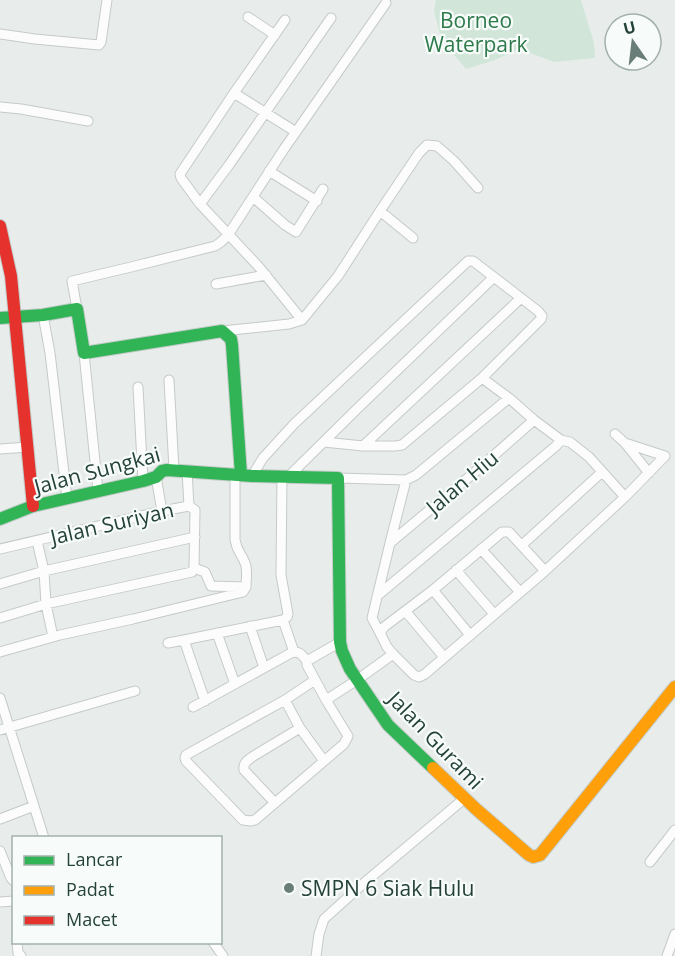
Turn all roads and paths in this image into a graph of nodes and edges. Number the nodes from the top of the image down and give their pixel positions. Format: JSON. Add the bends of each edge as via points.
{"nodes":[{"id":1,"x":107,"y":0,"type":"edge"},
{"id":2,"x":386,"y":3,"type":"dead end"},
{"id":3,"x":248,"y":17,"type":"dead end"},
{"id":4,"x":331,"y":18,"type":"dead end"},
{"id":5,"x":285,"y":20,"type":"dead end"},
{"id":6,"x":0,"y":34,"type":"edge"},
{"id":7,"x":275,"y":35,"type":"junction"},
{"id":8,"x":234,"y":93,"type":"junction"},
{"id":9,"x":0,"y":107,"type":"edge"},
{"id":10,"x":265,"y":112,"type":"junction"},
{"id":11,"x":88,"y":121,"type":"dead end"},
{"id":12,"x":296,"y":132,"type":"junction"},
{"id":13,"x":269,"y":171,"type":"junction"},
{"id":14,"x":478,"y":188,"type":"dead end"},
{"id":15,"x":323,"y":189,"type":"dead end"},
{"id":16,"x":253,"y":197,"type":"junction"},
{"id":17,"x":316,"y":201,"type":"junction"},
{"id":18,"x":200,"y":204,"type":"junction"},
{"id":19,"x":380,"y":211,"type":"junction"},
{"id":20,"x":0,"y":226,"type":"edge"},
{"id":21,"x":228,"y":235,"type":"junction"},
{"id":22,"x":413,"y":238,"type":"dead end"},
{"id":23,"x":266,"y":275,"type":"junction"},
{"id":24,"x":494,"y":277,"type":"junction"},
{"id":25,"x":216,"y":284,"type":"dead end"},
{"id":26,"x":521,"y":298,"type":"junction"},
{"id":27,"x":77,"y":309,"type":"junction"},
{"id":28,"x":43,"y":315,"type":"junction"},
{"id":29,"x":16,"y":317,"type":"junction"},
{"id":30,"x":0,"y":318,"type":"edge"},
{"id":31,"x":302,"y":320,"type":"junction"},
{"id":32,"x":222,"y":331,"type":"junction"},
{"id":33,"x":84,"y":353,"type":"junction"},
{"id":34,"x":482,"y":378,"type":"junction"},
{"id":35,"x":169,"y":380,"type":"dead end"},
{"id":36,"x":138,"y":387,"type":"dead end"},
{"id":37,"x":509,"y":398,"type":"junction"},
{"id":38,"x":534,"y":420,"type":"junction"},
{"id":39,"x":615,"y":434,"type":"dead end"},
{"id":40,"x":561,"y":440,"type":"junction"},
{"id":41,"x":324,"y":442,"type":"junction"},
{"id":42,"x":625,"y":442,"type":"junction"},
{"id":43,"x":363,"y":446,"type":"junction"},
{"id":44,"x":28,"y":447,"type":"junction"},
{"id":45,"x":0,"y":449,"type":"edge"},
{"id":46,"x":670,"y":458,"type":"edge"},
{"id":47,"x":181,"y":470,"type":"junction"},
{"id":48,"x":602,"y":472,"type":"junction"},
{"id":49,"x":649,"y":473,"type":"junction"},
{"id":50,"x":243,"y":475,"type":"junction"},
{"id":51,"x":285,"y":476,"type":"junction"},
{"id":52,"x":156,"y":477,"type":"junction"},
{"id":53,"x":338,"y":478,"type":"junction"},
{"id":54,"x":406,"y":480,"type":"junction"},
{"id":55,"x":143,"y":481,"type":"junction"},
{"id":56,"x":98,"y":491,"type":"junction"},
{"id":57,"x":625,"y":497,"type":"junction"},
{"id":58,"x":67,"y":499,"type":"junction"},
{"id":59,"x":33,"y":506,"type":"junction"},
{"id":60,"x":189,"y":506,"type":"junction"},
{"id":61,"x":162,"y":511,"type":"junction"},
{"id":62,"x":0,"y":519,"type":"edge"},
{"id":63,"x":195,"y":537,"type":"junction"},
{"id":64,"x":37,"y":541,"type":"junction"},
{"id":65,"x":390,"y":543,"type":"junction"},
{"id":66,"x":522,"y":545,"type":"junction"},
{"id":67,"x":0,"y":549,"type":"edge"},
{"id":68,"x":481,"y":549,"type":"junction"},
{"id":69,"x":194,"y":568,"type":"junction"},
{"id":70,"x":456,"y":570,"type":"junction"},
{"id":71,"x":544,"y":570,"type":"junction"},
{"id":72,"x":44,"y":571,"type":"junction"},
{"id":73,"x":0,"y":584,"type":"edge"},
{"id":74,"x":246,"y":587,"type":"junction"},
{"id":75,"x":433,"y":590,"type":"junction"},
{"id":76,"x":520,"y":592,"type":"junction"},
{"id":77,"x":377,"y":597,"type":"junction"},
{"id":78,"x":46,"y":604,"type":"junction"},
{"id":79,"x":406,"y":612,"type":"junction"},
{"id":80,"x":494,"y":614,"type":"junction"},
{"id":81,"x":0,"y":618,"type":"edge"},
{"id":82,"x":283,"y":620,"type":"junction"},
{"id":83,"x":250,"y":626,"type":"junction"},
{"id":84,"x":217,"y":633,"type":"junction"},
{"id":85,"x":380,"y":633,"type":"junction"},
{"id":86,"x":470,"y":635,"type":"junction"},
{"id":87,"x":54,"y":637,"type":"junction"},
{"id":88,"x":184,"y":640,"type":"junction"},
{"id":89,"x":340,"y":642,"type":"junction"},
{"id":90,"x":168,"y":643,"type":"dead end"},
{"id":91,"x":0,"y":652,"type":"edge"},
{"id":92,"x":294,"y":652,"type":"junction"},
{"id":93,"x":393,"y":654,"type":"junction"},
{"id":94,"x":444,"y":657,"type":"junction"},
{"id":95,"x":307,"y":661,"type":"junction"},
{"id":96,"x":264,"y":668,"type":"junction"},
{"id":97,"x":315,"y":680,"type":"junction"},
{"id":98,"x":357,"y":680,"type":"junction"},
{"id":99,"x":235,"y":684,"type":"junction"},
{"id":100,"x":675,"y":687,"type":"edge"},
{"id":101,"x":135,"y":691,"type":"dead end"},
{"id":102,"x":0,"y":698,"type":"edge"},
{"id":103,"x":285,"y":700,"type":"junction"},
{"id":104,"x":326,"y":700,"type":"junction"},
{"id":105,"x":205,"y":701,"type":"junction"},
{"id":106,"x":193,"y":708,"type":"dead end"},
{"id":107,"x":300,"y":728,"type":"junction"},
{"id":108,"x":5,"y":729,"type":"edge"},
{"id":109,"x":324,"y":761,"type":"junction"},
{"id":110,"x":465,"y":798,"type":"junction"},
{"id":111,"x":275,"y":803,"type":"junction"},
{"id":112,"x":34,"y":806,"type":"junction"},
{"id":113,"x":0,"y":819,"type":"edge"},
{"id":114,"x":675,"y":830,"type":"edge"},
{"id":115,"x":44,"y":836,"type":"edge"},
{"id":116,"x":0,"y":851,"type":"edge"},
{"id":117,"x":650,"y":862,"type":"dead end"},
{"id":118,"x":12,"y":879,"type":"edge"},
{"id":119,"x":674,"y":938,"type":"edge"},
{"id":120,"x":316,"y":956,"type":"edge"},
{"id":121,"x":667,"y":956,"type":"edge"}],
"edges":[{"from":1,"to":6,"type":"street","via":[[99,45]]},
{"from":2,"to":12,"type":"street"},
{"from":3,"to":7,"type":"street"},
{"from":4,"to":10,"type":"street"},
{"from":5,"to":7,"type":"street"},
{"from":7,"to":8,"type":"street"},
{"from":8,"to":10,"type":"street"},
{"from":8,"to":18,"type":"street","via":[[180,172]]},
{"from":9,"to":11,"type":"street"},
{"from":10,"to":12,"type":"street"},
{"from":10,"to":18,"type":"street"},
{"from":12,"to":13,"type":"street"},
{"from":13,"to":16,"type":"street"},
{"from":13,"to":17,"type":"street"},
{"from":14,"to":19,"type":"street","via":[[454,161],[436,146],[428,145]]},
{"from":15,"to":17,"type":"street"},
{"from":16,"to":17,"type":"street","via":[[296,231]]},
{"from":16,"to":21,"type":"street"},
{"from":18,"to":21,"type":"street"},
{"from":19,"to":22,"type":"street"},
{"from":19,"to":31,"type":"street","via":[[338,276]]},
{"from":20,"to":29,"type":"street"},
{"from":21,"to":23,"type":"street"},
{"from":21,"to":27,"type":"street","via":[[215,246],[72,280]]},
{"from":23,"to":25,"type":"street"},
{"from":23,"to":31,"type":"street"},
{"from":24,"to":26,"type":"street"},
{"from":24,"to":41,"type":"street"},
{"from":24,"to":50,"type":"street","via":[[470,260],[461,266]]},
{"from":26,"to":34,"type":"street","via":[[538,311],[541,319]]},
{"from":26,"to":43,"type":"street"},
{"from":27,"to":28,"type":"street"},
{"from":27,"to":33,"type":"street"},
{"from":28,"to":29,"type":"street"},
{"from":28,"to":58,"type":"street"},
{"from":29,"to":30,"type":"street"},
{"from":29,"to":44,"type":"street"},
{"from":31,"to":32,"type":"street"},
{"from":32,"to":33,"type":"street"},
{"from":32,"to":50,"type":"street","via":[[232,345]]},
{"from":33,"to":56,"type":"street"},
{"from":34,"to":37,"type":"street"},
{"from":34,"to":43,"type":"street","via":[[402,445]]},
{"from":35,"to":47,"type":"street"},
{"from":36,"to":55,"type":"street"},
{"from":37,"to":38,"type":"street"},
{"from":37,"to":54,"type":"street","via":[[416,476]]},
{"from":38,"to":40,"type":"street"},
{"from":38,"to":65,"type":"street","name":"Jalan Hiu"},
{"from":39,"to":42,"type":"street"},
{"from":40,"to":48,"type":"street","via":[[570,442]]},
{"from":40,"to":77,"type":"street"},
{"from":41,"to":43,"type":"street"},
{"from":41,"to":51,"type":"street"},
{"from":42,"to":46,"type":"street"},
{"from":42,"to":49,"type":"street"},
{"from":44,"to":45,"type":"street"},
{"from":44,"to":59,"type":"street"},
{"from":46,"to":49,"type":"street"},
{"from":47,"to":50,"type":"street","name":"Jalan Sungkai"},
{"from":47,"to":52,"type":"street","name":"Jalan Sungkai","via":[[162,471]]},
{"from":47,"to":60,"type":"street"},
{"from":48,"to":57,"type":"street"},
{"from":48,"to":66,"type":"street"},
{"from":49,"to":57,"type":"street"},
{"from":50,"to":51,"type":"street","name":"Jalan Sungkai"},
{"from":50,"to":74,"type":"street","via":[[235,540],[245,561]]},
{"from":51,"to":53,"type":"street","name":"Jalan Sungkai"},
{"from":51,"to":82,"type":"street","via":[[281,575],[288,614]]},
{"from":52,"to":55,"type":"street","name":"Jalan Sungkai"},
{"from":52,"to":61,"type":"street"},
{"from":53,"to":54,"type":"street"},
{"from":53,"to":89,"type":"street","name":"Jalan Gurami"},
{"from":54,"to":65,"type":"street"},
{"from":55,"to":56,"type":"street","name":"Jalan Sungkai"},
{"from":56,"to":58,"type":"street","name":"Jalan Sungkai"},
{"from":57,"to":71,"type":"street"},
{"from":58,"to":59,"type":"street","name":"Jalan Sungkai"},
{"from":59,"to":62,"type":"street","name":"Jalan Sungkai"},
{"from":60,"to":61,"type":"street","name":"Jalan Suriyan"},
{"from":60,"to":63,"type":"street","name":"Jalan Suriyan","via":[[195,510]]},
{"from":61,"to":64,"type":"street","name":"Jalan Suriyan"},
{"from":63,"to":69,"type":"street"},
{"from":63,"to":72,"type":"street"},
{"from":64,"to":67,"type":"street","name":"Jalan Suriyan"},
{"from":64,"to":72,"type":"street"},
{"from":65,"to":77,"type":"street"},
{"from":66,"to":68,"type":"street","via":[[505,531]]},
{"from":66,"to":71,"type":"street"},
{"from":68,"to":70,"type":"street"},
{"from":68,"to":76,"type":"street"},
{"from":69,"to":74,"type":"street","via":[[205,572],[211,586]]},
{"from":69,"to":78,"type":"street","via":[[192,572]]},
{"from":70,"to":75,"type":"street"},
{"from":70,"to":80,"type":"street"},
{"from":71,"to":76,"type":"street"},
{"from":72,"to":73,"type":"street"},
{"from":72,"to":78,"type":"street"},
{"from":74,"to":87,"type":"street","via":[[243,592]]},
{"from":75,"to":79,"type":"street"},
{"from":75,"to":86,"type":"street"},
{"from":76,"to":80,"type":"street"},
{"from":77,"to":85,"type":"street","via":[[372,618]]},
{"from":78,"to":81,"type":"street"},
{"from":78,"to":87,"type":"street"},
{"from":79,"to":85,"type":"street"},
{"from":79,"to":94,"type":"street"},
{"from":80,"to":86,"type":"street"},
{"from":82,"to":83,"type":"street"},
{"from":82,"to":92,"type":"street"},
{"from":83,"to":84,"type":"street"},
{"from":83,"to":96,"type":"street"},
{"from":84,"to":88,"type":"street"},
{"from":84,"to":99,"type":"street"},
{"from":85,"to":93,"type":"street"},
{"from":86,"to":94,"type":"street"},
{"from":87,"to":91,"type":"street"},
{"from":88,"to":90,"type":"street"},
{"from":88,"to":105,"type":"street"},
{"from":89,"to":95,"type":"street"},
{"from":89,"to":98,"type":"street","name":"Jalan Gurami"},
{"from":92,"to":95,"type":"street"},
{"from":92,"to":96,"type":"street"},
{"from":93,"to":94,"type":"street","via":[[419,677]]},
{"from":93,"to":98,"type":"street"},
{"from":95,"to":97,"type":"street"},
{"from":96,"to":99,"type":"street"},
{"from":97,"to":103,"type":"street"},
{"from":97,"to":104,"type":"street"},
{"from":98,"to":104,"type":"street"},
{"from":98,"to":110,"type":"street","name":"Jalan Gurami","via":[[388,725]]},
{"from":99,"to":105,"type":"street"},
{"from":100,"to":110,"type":"street","name":"Jalan Gurami","via":[[540,855],[529,855]]},
{"from":101,"to":108,"type":"street"},
{"from":102,"to":108,"type":"street"},
{"from":103,"to":107,"type":"street"},
{"from":103,"to":111,"type":"street","via":[[185,758],[243,820],[255,820]]},
{"from":104,"to":109,"type":"street","via":[[348,736]]},
{"from":105,"to":106,"type":"street"},
{"from":107,"to":109,"type":"street"},
{"from":107,"to":111,"type":"street","via":[[243,766]]},
{"from":108,"to":112,"type":"street"},
{"from":109,"to":111,"type":"street"},
{"from":110,"to":120,"type":"street","via":[[334,908],[324,919]]},
{"from":112,"to":113,"type":"street"},
{"from":112,"to":115,"type":"street"},
{"from":114,"to":117,"type":"street"},
{"from":116,"to":118,"type":"street"},
{"from":119,"to":121,"type":"street"}]}
